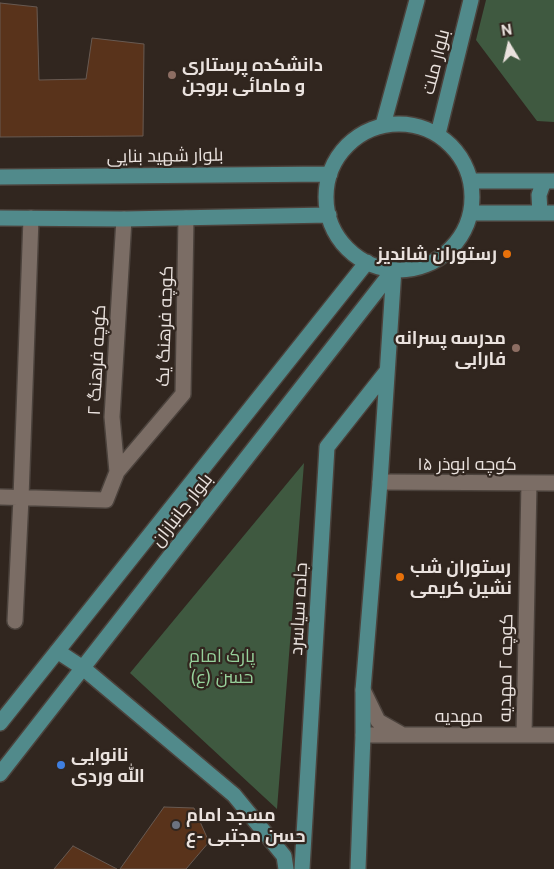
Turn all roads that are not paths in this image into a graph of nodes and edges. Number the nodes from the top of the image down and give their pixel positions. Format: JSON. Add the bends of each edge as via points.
{"nodes":[{"id":1,"x":417,"y":0,"type":"edge"},
{"id":2,"x":471,"y":0,"type":"edge"},
{"id":3,"x":383,"y":126,"type":"junction"},
{"id":4,"x":438,"y":134,"type":"junction"},
{"id":5,"x":330,"y":174,"type":"junction"},
{"id":6,"x":0,"y":177,"type":"edge"},
{"id":7,"x":471,"y":181,"type":"junction"},
{"id":8,"x":549,"y":181,"type":"edge"},
{"id":9,"x":471,"y":213,"type":"junction"},
{"id":10,"x":547,"y":213,"type":"edge"},
{"id":11,"x":329,"y":215,"type":"junction"},
{"id":12,"x":0,"y":218,"type":"edge"},
{"id":13,"x":31,"y":218,"type":"junction"},
{"id":14,"x":186,"y":218,"type":"junction"},
{"id":15,"x":124,"y":219,"type":"junction"},
{"id":16,"x":367,"y":262,"type":"junction"},
{"id":17,"x":394,"y":269,"type":"junction"},
{"id":18,"x":387,"y":371,"type":"junction"},
{"id":19,"x":117,"y":472,"type":"junction"},
{"id":20,"x":380,"y":482,"type":"junction"},
{"id":21,"x":529,"y":483,"type":"junction"},
{"id":22,"x":554,"y":483,"type":"edge"},
{"id":23,"x":0,"y":497,"type":"edge"},
{"id":24,"x":21,"y":498,"type":"junction"},
{"id":25,"x":15,"y":622,"type":"dead end"},
{"id":26,"x":58,"y":650,"type":"junction"},
{"id":27,"x":83,"y":668,"type":"junction"},
{"id":28,"x":363,"y":690,"type":"junction"},
{"id":29,"x":0,"y":723,"type":"edge"},
{"id":30,"x":364,"y":735,"type":"junction"},
{"id":31,"x":402,"y":735,"type":"junction"},
{"id":32,"x":524,"y":735,"type":"junction"},
{"id":33,"x":554,"y":735,"type":"edge"},
{"id":34,"x":0,"y":774,"type":"edge"},
{"id":35,"x":286,"y":869,"type":"edge"},
{"id":36,"x":302,"y":869,"type":"edge"},
{"id":37,"x":358,"y":869,"type":"edge"}],
"edges":[{"from":1,"to":3,"type":"main road","name":"بلوار ملت"},
{"from":2,"to":4,"type":"main road","name":"بلوار ملت"},
{"from":3,"to":4,"type":"main road","via":[[402,124]]},
{"from":3,"to":5,"type":"main road","via":[[350,143]]},
{"from":4,"to":7,"type":"main road","via":[[453,146]]},
{"from":5,"to":6,"type":"main road","name":"بلوار شهید بنایی"},
{"from":5,"to":11,"type":"main road","via":[[326,201]]},
{"from":7,"to":8,"type":"main road"},
{"from":7,"to":9,"type":"main road"},
{"from":8,"to":10,"type":"main road","via":[[540,195]]},
{"from":9,"to":10,"type":"main road"},
{"from":9,"to":17,"type":"main road","via":[[464,232],[434,261],[415,268]]},
{"from":11,"to":14,"type":"main road"},
{"from":11,"to":16,"type":"main road","via":[[337,234],[350,250]]},
{"from":12,"to":13,"type":"main road"},
{"from":13,"to":15,"type":"main road"},
{"from":13,"to":24,"type":"street"},
{"from":14,"to":15,"type":"main road"},
{"from":14,"to":19,"type":"street","name":"کوچه فرهنگ یک","via":[[183,394]]},
{"from":15,"to":19,"type":"street","name":"کوچه فرهنگ ۲","via":[[112,417]]},
{"from":16,"to":17,"type":"main road"},
{"from":16,"to":26,"type":"main road","name":"بلوار جانبازان"},
{"from":17,"to":18,"type":"main road"},
{"from":17,"to":27,"type":"main road","name":"بلوار جانبازان"},
{"from":18,"to":20,"type":"main road"},
{"from":18,"to":36,"type":"main road","name":"جاده سیاسرد","via":[[327,447]]},
{"from":19,"to":24,"type":"street","name":"کوچه فرهنگ ۲","via":[[106,500]]},
{"from":20,"to":21,"type":"street","name":"کوچه ابوذر ۱۵"},
{"from":20,"to":28,"type":"main road"},
{"from":21,"to":22,"type":"street","name":"کوچه ابوذر ۱۵"},
{"from":21,"to":32,"type":"street","name":"کوچه ۲ مهدیه"},
{"from":23,"to":24,"type":"street"},
{"from":24,"to":25,"type":"street"},
{"from":26,"to":27,"type":"main road"},
{"from":26,"to":29,"type":"main road","name":"بلوار جانبازان"},
{"from":27,"to":34,"type":"main road","name":"بلوار جانبازان"},
{"from":27,"to":35,"type":"main road","via":[[234,795],[284,856]]},
{"from":28,"to":30,"type":"main road"},
{"from":28,"to":31,"type":"street","via":[[378,721]]},
{"from":30,"to":31,"type":"street","name":"مهدیه"},
{"from":30,"to":37,"type":"main road"},
{"from":31,"to":32,"type":"street","name":"مهدیه"},
{"from":32,"to":33,"type":"street","name":"مهدیه"}]}
